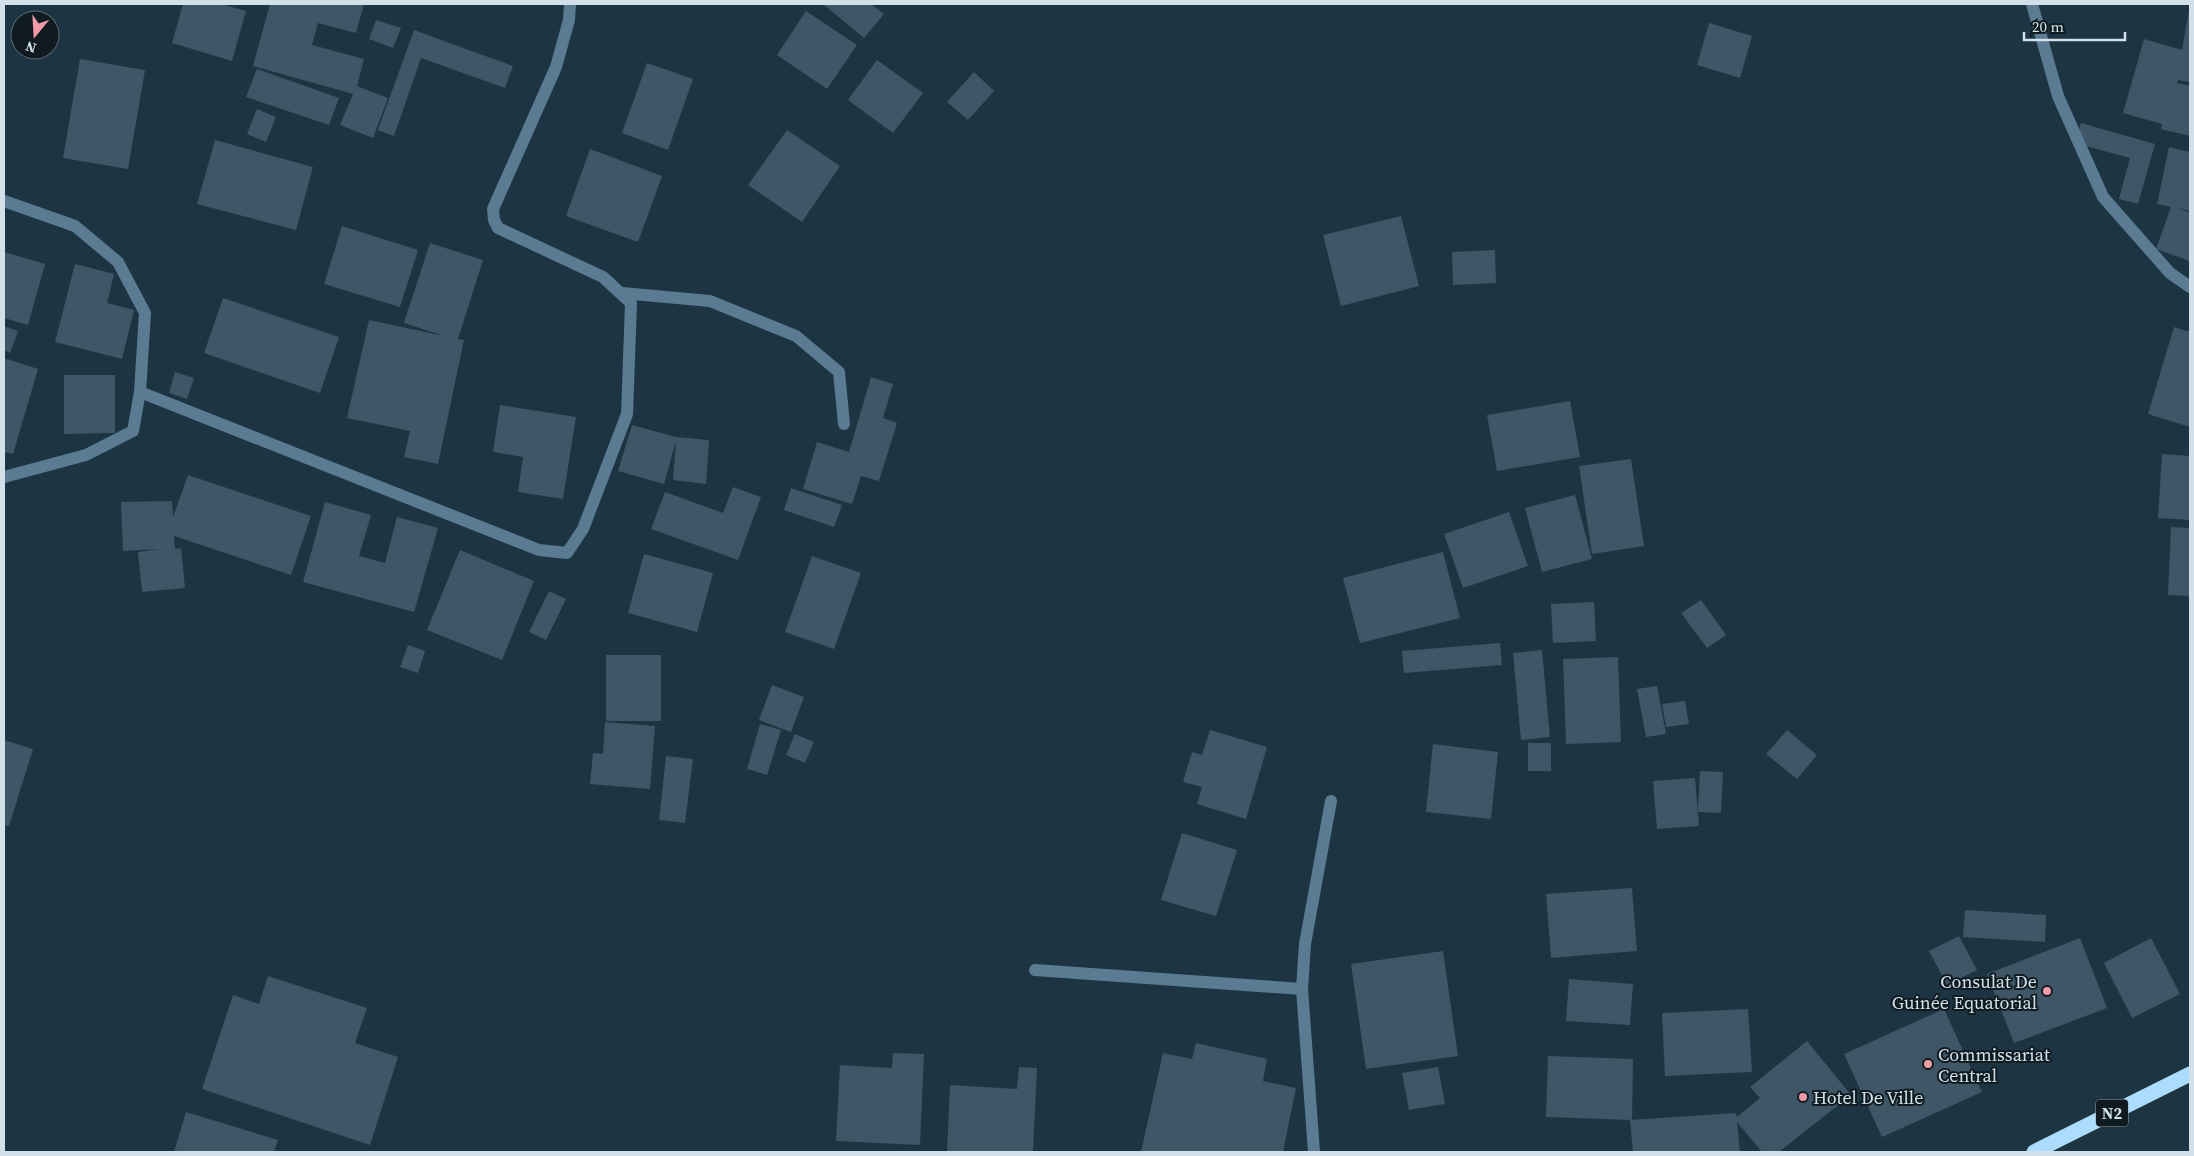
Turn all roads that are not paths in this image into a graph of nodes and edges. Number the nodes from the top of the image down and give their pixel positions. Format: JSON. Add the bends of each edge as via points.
{"nodes":[{"id":1,"x":570,"y":4,"type":"edge"},
{"id":2,"x":2032,"y":4,"type":"edge"},
{"id":3,"x":4,"y":201,"type":"edge"},
{"id":4,"x":2190,"y":286,"type":"edge"},
{"id":5,"x":622,"y":293,"type":"junction"},
{"id":6,"x":140,"y":392,"type":"junction"},
{"id":7,"x":844,"y":424,"type":"dead end"},
{"id":8,"x":4,"y":477,"type":"edge"},
{"id":9,"x":1331,"y":801,"type":"dead end"},
{"id":10,"x":1034,"y":970,"type":"dead end"},
{"id":11,"x":1302,"y":988,"type":"junction"},
{"id":12,"x":2190,"y":1074,"type":"edge"},
{"id":13,"x":1314,"y":1152,"type":"edge"},
{"id":14,"x":2034,"y":1152,"type":"edge"}],
"edges":[{"from":1,"to":5,"type":"street","via":[[556,67],[493,210],[494,220],[498,228],[603,277]]},
{"from":2,"to":4,"type":"street","via":[[2058,96],[2103,197],[2170,273]]},
{"from":3,"to":6,"type":"street","via":[[75,226],[118,262],[145,313]]},
{"from":5,"to":6,"type":"street","via":[[631,303],[627,414],[583,529],[567,553],[539,550]]},
{"from":5,"to":7,"type":"street","via":[[710,301],[796,336],[839,372]]},
{"from":6,"to":8,"type":"street","via":[[132,431],[86,455]]},
{"from":9,"to":11,"type":"street","via":[[1305,944]]},
{"from":10,"to":11,"type":"street"},
{"from":11,"to":13,"type":"street"},
{"from":12,"to":14,"type":"highway","number":"N2"}]}
